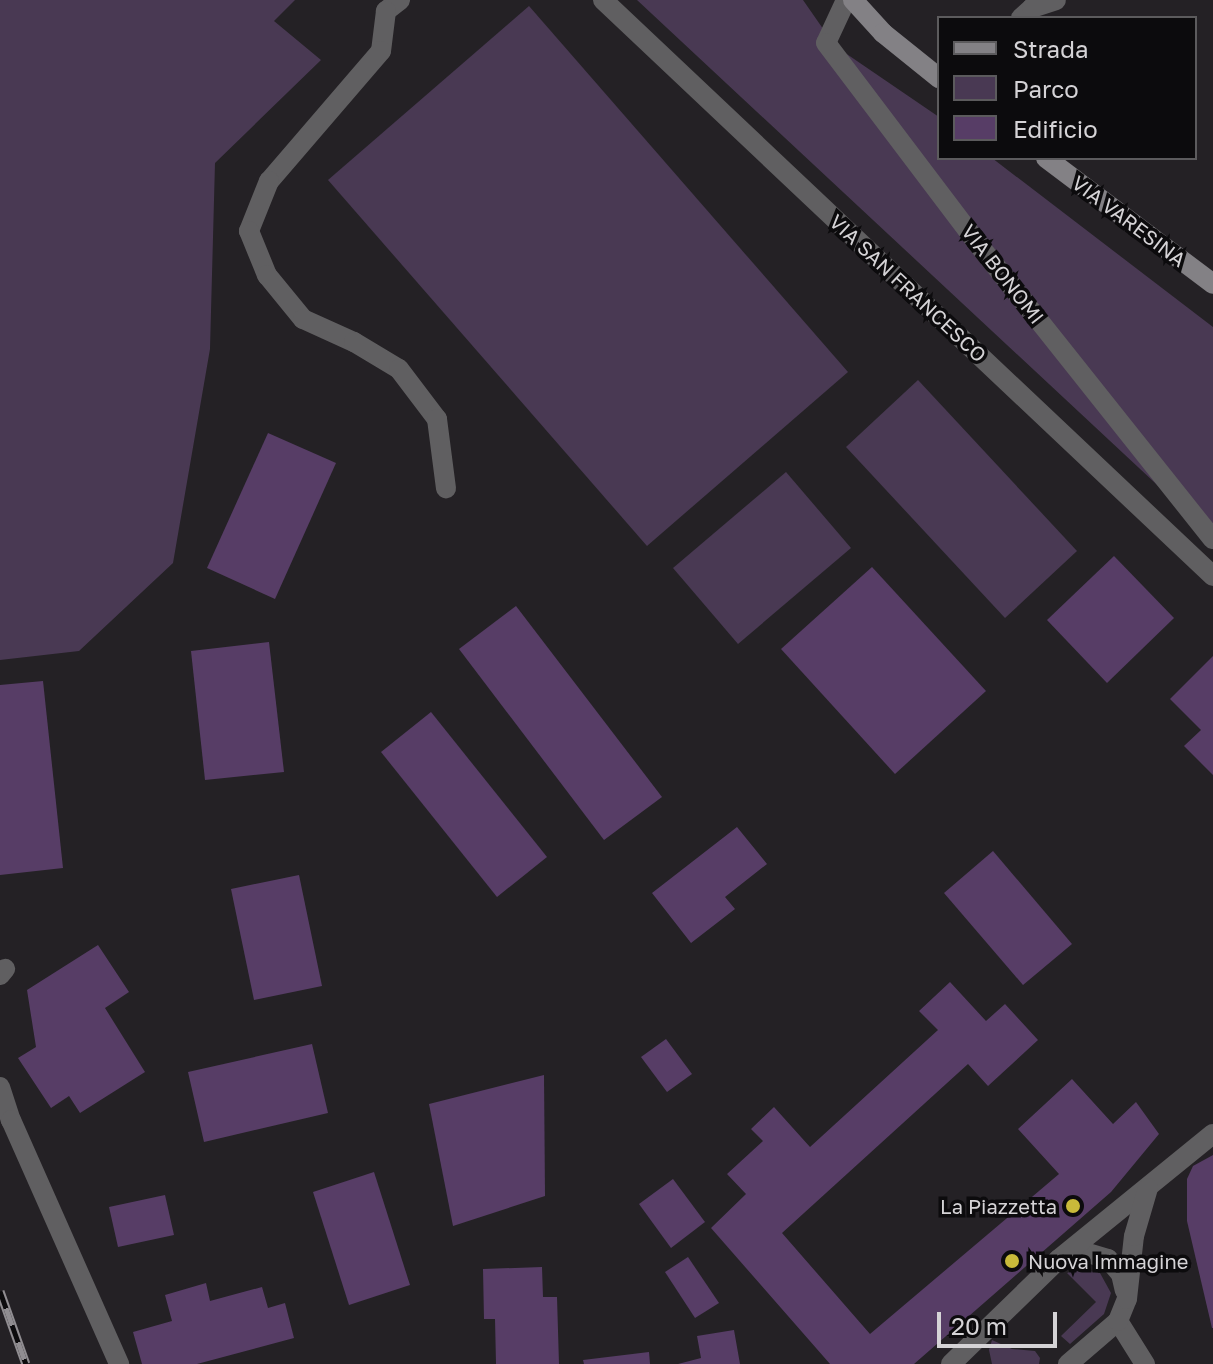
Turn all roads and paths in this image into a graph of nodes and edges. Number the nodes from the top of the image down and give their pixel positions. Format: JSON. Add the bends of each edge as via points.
{"nodes":[{"id":1,"x":400,"y":0,"type":"edge"},
{"id":2,"x":603,"y":0,"type":"edge"},
{"id":3,"x":846,"y":0,"type":"edge"},
{"id":4,"x":853,"y":0,"type":"edge"},
{"id":5,"x":1056,"y":0,"type":"edge"},
{"id":6,"x":1023,"y":16,"type":"edge"},
{"id":7,"x":937,"y":76,"type":"edge"},
{"id":8,"x":1049,"y":160,"type":"edge"},
{"id":9,"x":1213,"y":284,"type":"edge"},
{"id":10,"x":446,"y":488,"type":"dead end"},
{"id":11,"x":1213,"y":539,"type":"edge"},
{"id":12,"x":1213,"y":576,"type":"edge"},
{"id":13,"x":0,"y":1087,"type":"edge"},
{"id":14,"x":1213,"y":1134,"type":"edge"},
{"id":15,"x":1148,"y":1188,"type":"junction"},
{"id":16,"x":1059,"y":1259,"type":"junction"},
{"id":17,"x":1127,"y":1299,"type":"junction"},
{"id":18,"x":1118,"y":1321,"type":"junction"},
{"id":19,"x":968,"y":1356,"type":"edge"},
{"id":20,"x":119,"y":1364,"type":"edge"},
{"id":21,"x":951,"y":1364,"type":"edge"},
{"id":22,"x":1068,"y":1364,"type":"edge"},
{"id":23,"x":1145,"y":1364,"type":"edge"}],
"edges":[{"from":1,"to":10,"type":"street","via":[[386,11],[381,51],[269,181],[249,231],[267,275],[303,319],[399,369],[437,419]]},
{"from":2,"to":12,"type":"street","name":"VIA SAN FRANCESCO"},
{"from":3,"to":11,"type":"street","name":"VIA BONOMI","via":[[826,43]]},
{"from":4,"to":7,"type":"main road","via":[[883,33]]},
{"from":5,"to":6,"type":"street"},
{"from":8,"to":9,"type":"main road","name":"VIA VARESINA"},
{"from":13,"to":20,"type":"street"},
{"from":14,"to":15,"type":"street"},
{"from":15,"to":16,"type":"street"},
{"from":15,"to":17,"type":"street","via":[[1134,1236]]},
{"from":16,"to":17,"type":"street","via":[[1088,1253],[1108,1259],[1121,1274]]},
{"from":16,"to":19,"type":"street","via":[[984,1329]]},
{"from":17,"to":18,"type":"street"},
{"from":18,"to":22,"type":"street"},
{"from":18,"to":23,"type":"street"},
{"from":19,"to":21,"type":"street"}]}
